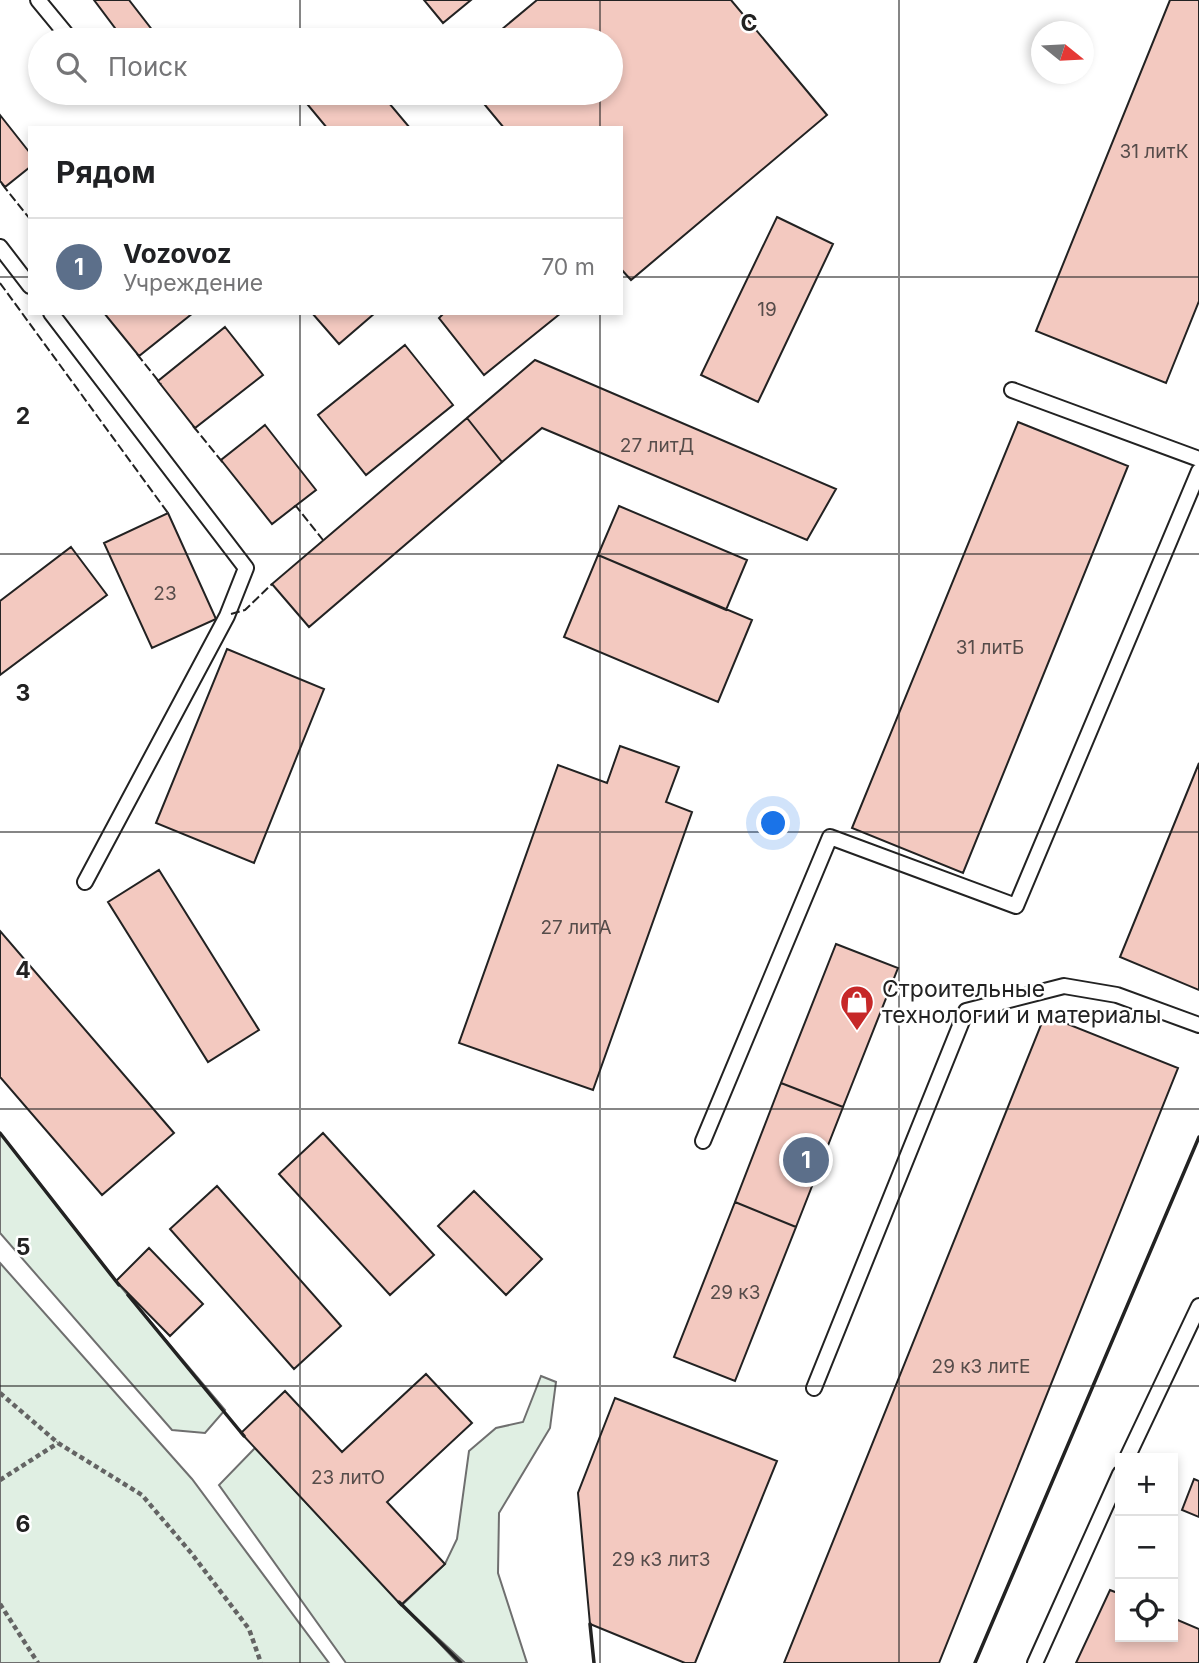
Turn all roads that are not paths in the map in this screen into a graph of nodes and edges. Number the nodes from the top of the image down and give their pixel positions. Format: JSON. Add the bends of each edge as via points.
{"nodes":[{"id":1,"x":38,"y":0,"type":"edge"},
{"id":2,"x":61,"y":28,"type":"edge"},
{"id":3,"x":0,"y":247,"type":"edge"},
{"id":4,"x":28,"y":283,"type":"edge"},
{"id":5,"x":53,"y":315,"type":"edge"},
{"id":6,"x":1012,"y":390,"type":"dead end"},
{"id":7,"x":1199,"y":459,"type":"edge"},
{"id":8,"x":1199,"y":471,"type":"edge"},
{"id":9,"x":85,"y":882,"type":"dead end"},
{"id":10,"x":1199,"y":1025,"type":"edge"},
{"id":11,"x":703,"y":1141,"type":"dead end"},
{"id":12,"x":1199,"y":1306,"type":"edge"},
{"id":13,"x":814,"y":1388,"type":"dead end"},
{"id":14,"x":1130,"y":1453,"type":"edge"},
{"id":15,"x":1115,"y":1485,"type":"edge"},
{"id":16,"x":1035,"y":1663,"type":"edge"}],
"edges":[{"from":1,"to":2,"type":"lane"},
{"from":3,"to":4,"type":"lane"},
{"from":5,"to":9,"type":"lane","via":[[246,568],[227,616]]},
{"from":6,"to":7,"type":"lane"},
{"from":8,"to":11,"type":"lane","via":[[1016,906],[831,837]]},
{"from":10,"to":13,"type":"lane","via":[[1117,995],[1064,986],[966,1011]]},
{"from":12,"to":14,"type":"lane"},
{"from":15,"to":16,"type":"lane"}]}
